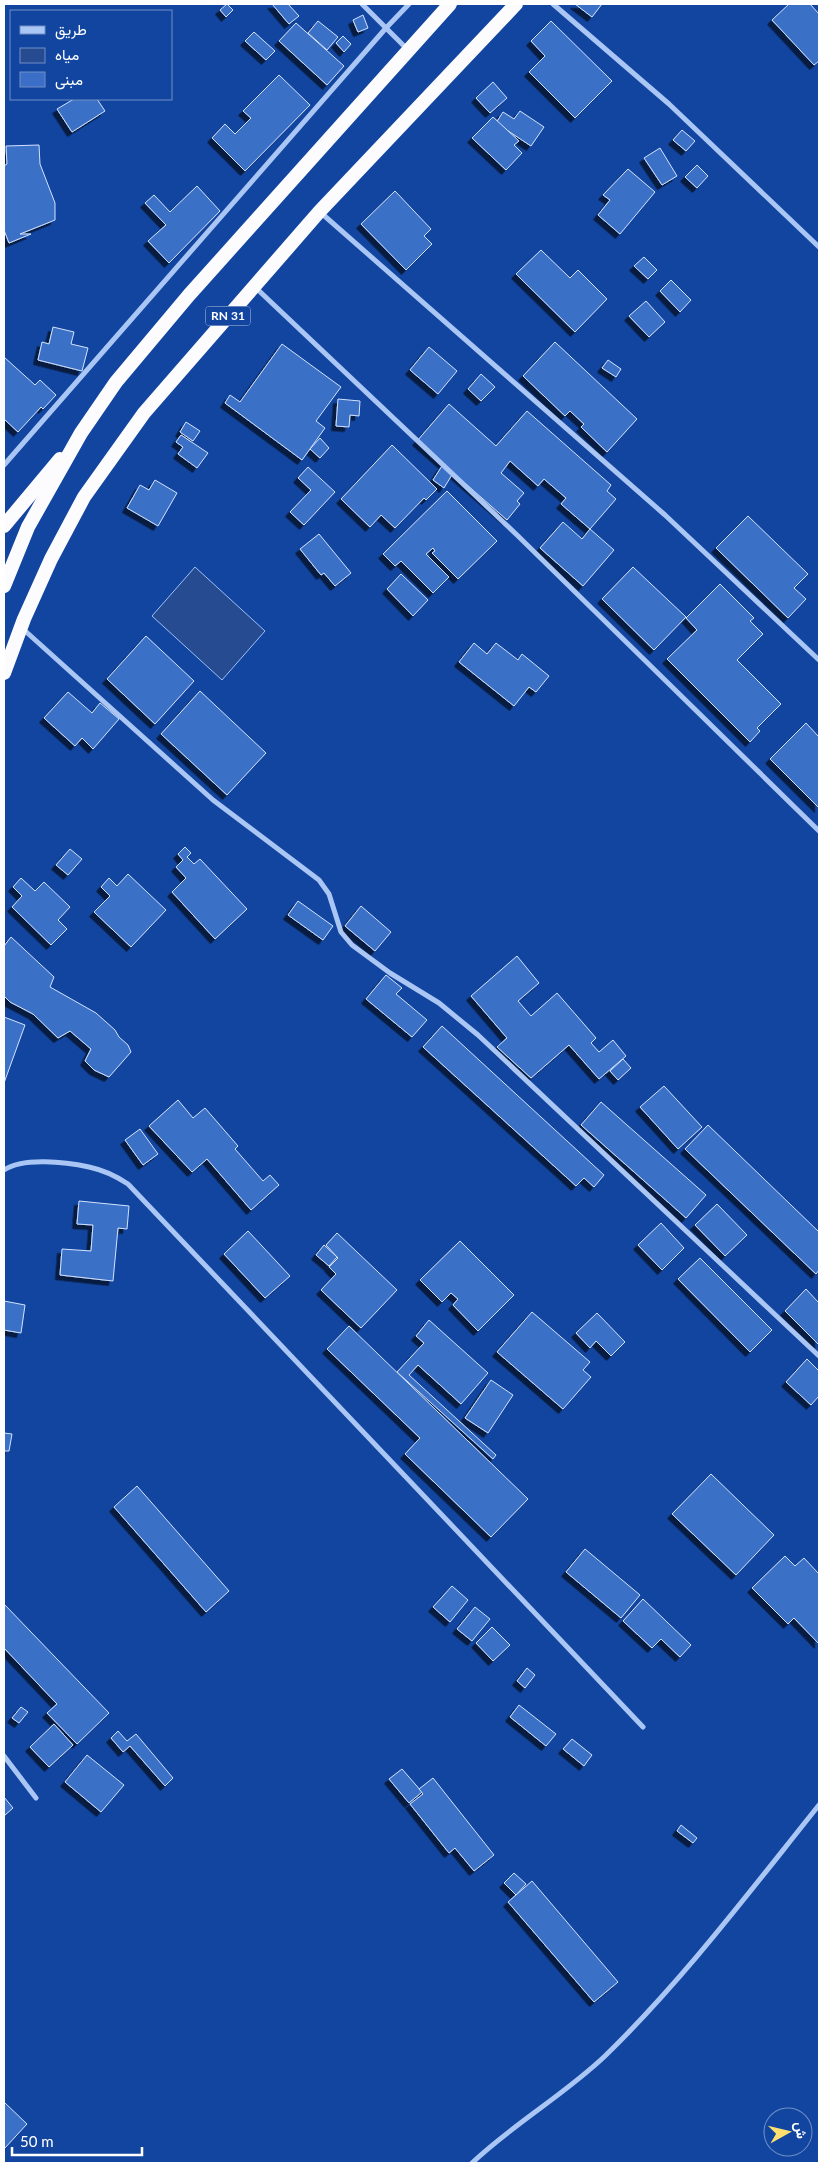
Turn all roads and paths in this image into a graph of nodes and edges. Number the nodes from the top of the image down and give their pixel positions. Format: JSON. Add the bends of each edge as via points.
{"nodes":[{"id":1,"x":362,"y":4,"type":"edge"},
{"id":2,"x":409,"y":4,"type":"edge"},
{"id":3,"x":450,"y":4,"type":"edge"},
{"id":4,"x":516,"y":4,"type":"edge"},
{"id":5,"x":553,"y":4,"type":"edge"},
{"id":6,"x":386,"y":28,"type":"junction"},
{"id":7,"x":408,"y":51,"type":"junction"},
{"id":8,"x":319,"y":212,"type":"junction"},
{"id":9,"x":819,"y":247,"type":"edge"},
{"id":10,"x":254,"y":286,"type":"junction"},
{"id":11,"x":81,"y":433,"type":"junction"},
{"id":12,"x":4,"y":465,"type":"edge"},
{"id":13,"x":4,"y":526,"type":"edge"},
{"id":14,"x":4,"y":586,"type":"edge"},
{"id":15,"x":21,"y":628,"type":"junction"},
{"id":16,"x":819,"y":660,"type":"edge"},
{"id":17,"x":4,"y":674,"type":"edge"},
{"id":18,"x":819,"y":831,"type":"edge"},
{"id":19,"x":4,"y":1170,"type":"edge"},
{"id":20,"x":819,"y":1356,"type":"edge"},
{"id":21,"x":643,"y":1727,"type":"dead end"},
{"id":22,"x":4,"y":1756,"type":"edge"},
{"id":23,"x":36,"y":1798,"type":"dead end"},
{"id":24,"x":819,"y":1805,"type":"edge"},
{"id":25,"x":472,"y":2163,"type":"edge"}],
"edges":[{"from":1,"to":6,"type":"street"},
{"from":2,"to":6,"type":"street"},
{"from":3,"to":7,"type":"highway","number":"RN 31"},
{"from":4,"to":8,"type":"highway","number":"RN 31"},
{"from":5,"to":9,"type":"street","via":[[669,104]]},
{"from":6,"to":7,"type":"street"},
{"from":6,"to":12,"type":"street"},
{"from":7,"to":11,"type":"highway","number":"RN 31","via":[[188,295],[116,382]]},
{"from":8,"to":10,"type":"highway","number":"RN 31"},
{"from":8,"to":16,"type":"street","via":[[665,515]]},
{"from":10,"to":15,"type":"highway","number":"RN 31","via":[[144,413],[84,497],[51,559]]},
{"from":10,"to":18,"type":"street","via":[[517,535]]},
{"from":11,"to":13,"type":"highway"},
{"from":11,"to":14,"type":"highway","number":"RN 31","via":[[28,527]]},
{"from":15,"to":17,"type":"highway","number":"RN 31"},
{"from":15,"to":20,"type":"street","via":[[212,800],[319,880],[329,894],[341,932],[352,945],[439,1003],[478,1035]]},
{"from":19,"to":21,"type":"street","via":[[16,1164],[46,1162],[89,1167],[128,1184]]},
{"from":22,"to":23,"type":"street"},
{"from":24,"to":25,"type":"street","via":[[727,1921],[648,2013],[603,2058]]}]}
